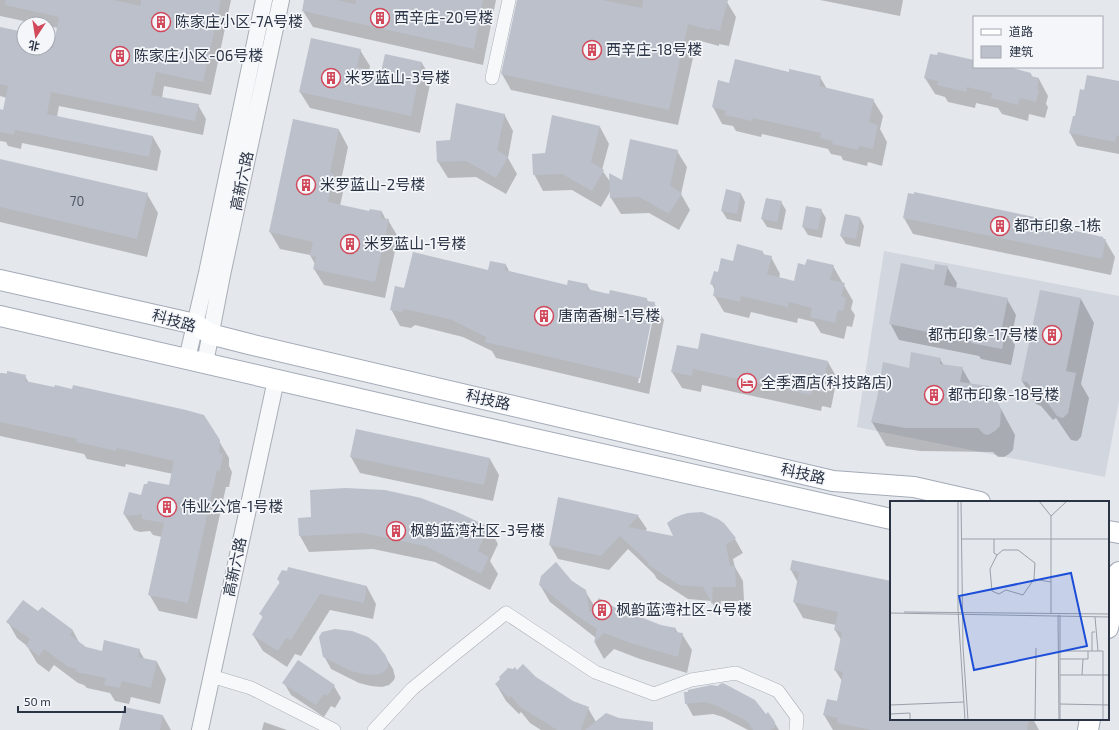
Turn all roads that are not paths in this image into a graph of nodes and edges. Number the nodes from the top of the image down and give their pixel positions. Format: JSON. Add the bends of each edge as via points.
{"nodes":[{"id":1,"x":264,"y":0,"type":"edge"},
{"id":2,"x":281,"y":0,"type":"edge"},
{"id":3,"x":509,"y":0,"type":"edge"},
{"id":4,"x":492,"y":78,"type":"dead end"},
{"id":5,"x":0,"y":280,"type":"edge"},
{"id":6,"x":0,"y":316,"type":"edge"},
{"id":7,"x":203,"y":329,"type":"junction"},
{"id":8,"x":196,"y":361,"type":"junction"},
{"id":9,"x":276,"y":380,"type":"junction"},
{"id":10,"x":976,"y":501,"type":"edge"},
{"id":11,"x":890,"y":519,"type":"edge"},
{"id":12,"x":1109,"y":531,"type":"edge"},
{"id":13,"x":1119,"y":533,"type":"edge"},
{"id":14,"x":1109,"y":568,"type":"edge"},
{"id":15,"x":1119,"y":571,"type":"edge"},
{"id":16,"x":1109,"y":623,"type":"edge"},
{"id":17,"x":211,"y":676,"type":"junction"},
{"id":18,"x":1090,"y":720,"type":"edge"},
{"id":19,"x":200,"y":730,"type":"edge"},
{"id":20,"x":334,"y":730,"type":"edge"},
{"id":21,"x":374,"y":730,"type":"edge"},
{"id":22,"x":796,"y":730,"type":"edge"},
{"id":23,"x":1088,"y":730,"type":"edge"}],
"edges":[{"from":1,"to":7,"type":"street","name":"高新六路"},
{"from":2,"to":7,"type":"street","name":"高新六路"},
{"from":3,"to":4,"type":"street"},
{"from":5,"to":7,"type":"main road","name":"科技路"},
{"from":6,"to":8,"type":"main road","name":"科技路"},
{"from":7,"to":8,"type":"street","name":"高新六路"},
{"from":7,"to":10,"type":"main road","name":"科技路","via":[[833,481],[914,487]]},
{"from":8,"to":9,"type":"main road","name":"科技路"},
{"from":9,"to":11,"type":"main road","name":"科技路"},
{"from":9,"to":17,"type":"street","name":"高新六路"},
{"from":12,"to":13,"type":"main road"},
{"from":14,"to":15,"type":"main road"},
{"from":15,"to":16,"type":"main road"},
{"from":17,"to":19,"type":"street","name":"高新六路"},
{"from":17,"to":20,"type":"street","via":[[251,688]]},
{"from":18,"to":23,"type":"main road"},
{"from":21,"to":22,"type":"street","via":[[412,689],[506,613],[594,672],[654,694],[692,680],[736,673],[778,691],[796,717]]}]}
